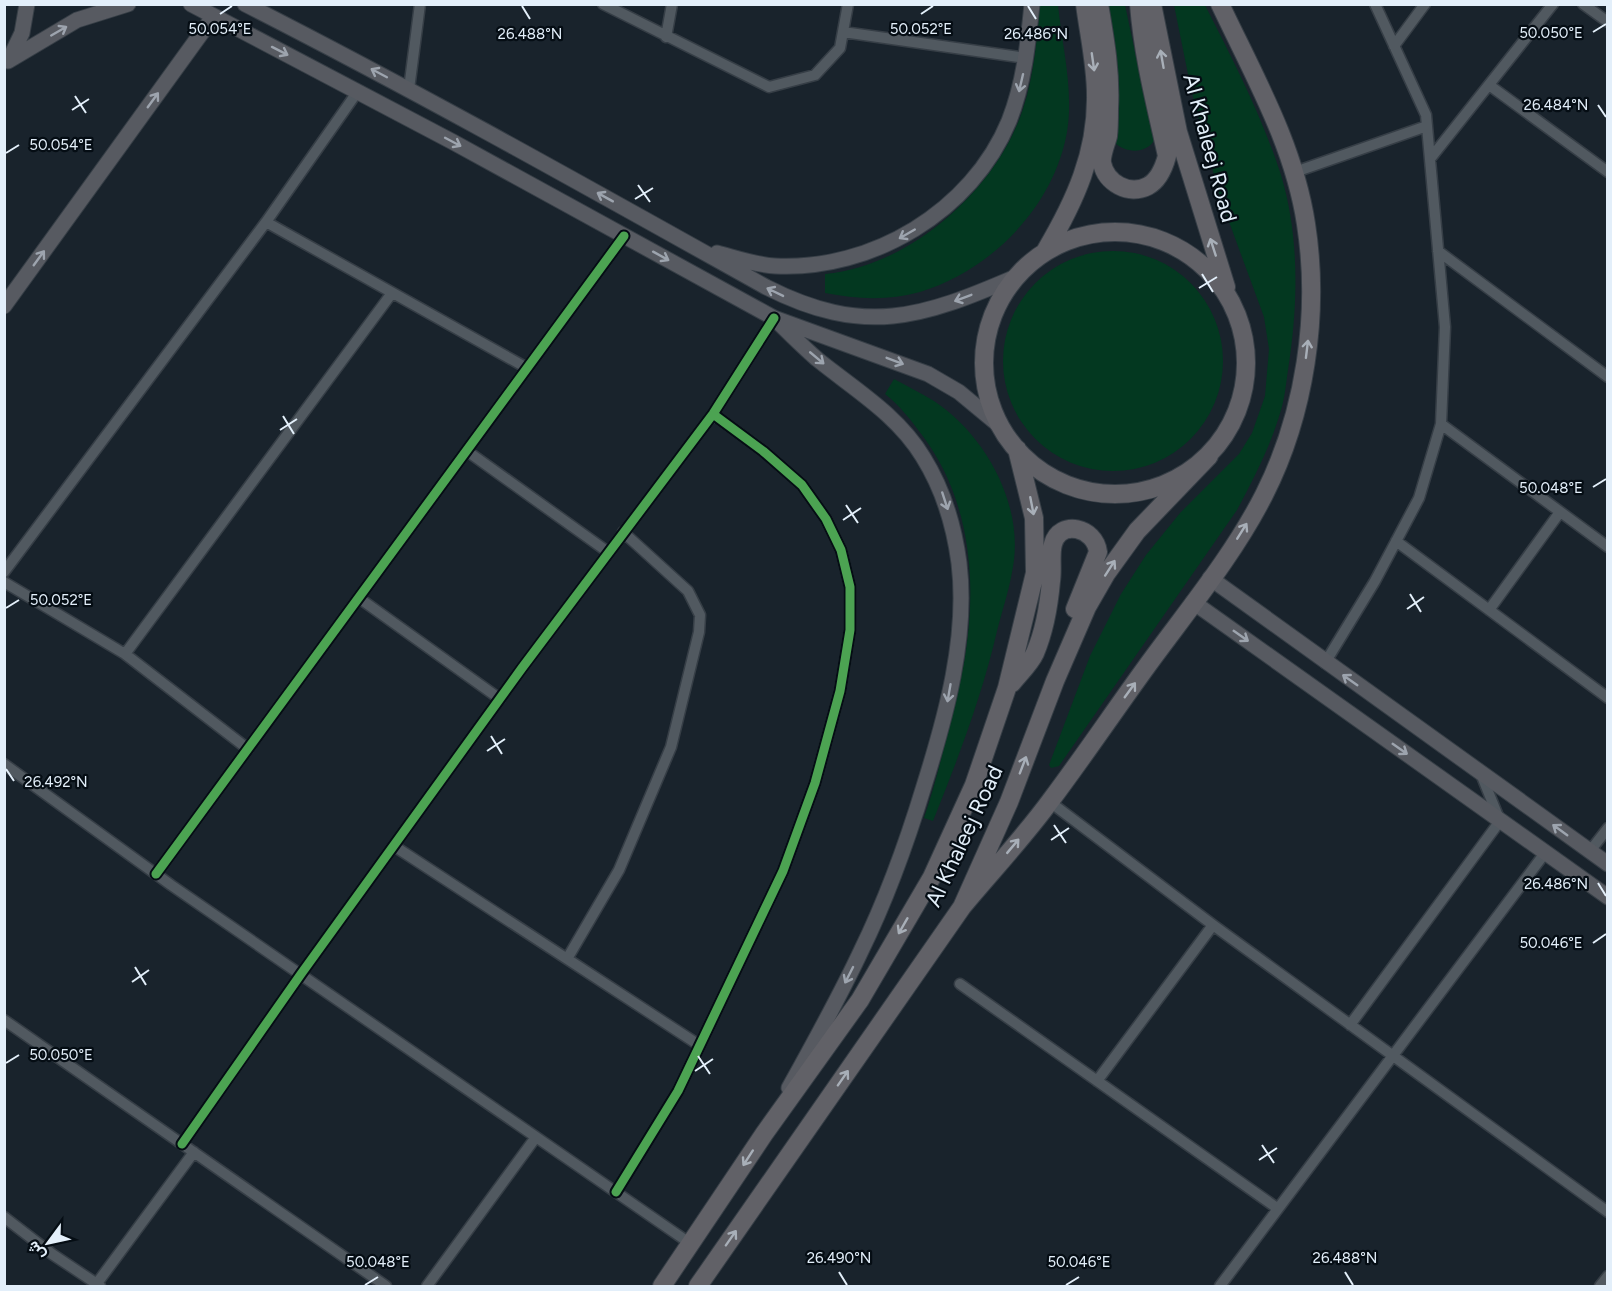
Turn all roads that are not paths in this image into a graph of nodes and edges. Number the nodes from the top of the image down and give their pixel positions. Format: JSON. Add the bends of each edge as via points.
{"nodes":[{"id":1,"x":27,"y":4,"type":"edge"},
{"id":2,"x":128,"y":4,"type":"edge"},
{"id":3,"x":191,"y":4,"type":"edge"},
{"id":4,"x":245,"y":4,"type":"edge"},
{"id":5,"x":420,"y":4,"type":"edge"},
{"id":6,"x":603,"y":4,"type":"edge"},
{"id":7,"x":672,"y":4,"type":"edge"},
{"id":8,"x":848,"y":4,"type":"edge"},
{"id":9,"x":1032,"y":4,"type":"edge"},
{"id":10,"x":1085,"y":4,"type":"edge"},
{"id":11,"x":1099,"y":4,"type":"edge"},
{"id":12,"x":1139,"y":4,"type":"edge"},
{"id":13,"x":1152,"y":4,"type":"edge"},
{"id":14,"x":1220,"y":4,"type":"edge"},
{"id":15,"x":1375,"y":4,"type":"edge"},
{"id":16,"x":1425,"y":4,"type":"edge"},
{"id":17,"x":1553,"y":4,"type":"edge"},
{"id":18,"x":1584,"y":4,"type":"edge"},
{"id":19,"x":268,"y":11,"type":"edge"},
{"id":20,"x":213,"y":17,"type":"junction"},
{"id":21,"x":1608,"y":22,"type":"edge"},
{"id":22,"x":843,"y":32,"type":"junction"},
{"id":23,"x":666,"y":37,"type":"junction"},
{"id":24,"x":1394,"y":46,"type":"junction"},
{"id":25,"x":1026,"y":58,"type":"junction"},
{"id":26,"x":6,"y":63,"type":"edge"},
{"id":27,"x":1489,"y":85,"type":"junction"},
{"id":28,"x":409,"y":89,"type":"junction"},
{"id":29,"x":358,"y":91,"type":"junction"},
{"id":30,"x":1427,"y":126,"type":"junction"},
{"id":31,"x":1430,"y":159,"type":"junction"},
{"id":32,"x":1295,"y":172,"type":"junction"},
{"id":33,"x":1608,"y":172,"type":"edge"},
{"id":34,"x":266,"y":222,"type":"junction"},
{"id":35,"x":624,"y":236,"type":"junction"},
{"id":36,"x":695,"y":248,"type":"junction"},
{"id":37,"x":1046,"y":250,"type":"junction"},
{"id":38,"x":1438,"y":251,"type":"junction"},
{"id":39,"x":1018,"y":276,"type":"junction"},
{"id":40,"x":392,"y":293,"type":"junction"},
{"id":41,"x":1232,"y":303,"type":"junction"},
{"id":42,"x":4,"y":306,"type":"edge"},
{"id":43,"x":774,"y":318,"type":"junction"},
{"id":44,"x":527,"y":368,"type":"junction"},
{"id":45,"x":1608,"y":377,"type":"edge"},
{"id":46,"x":713,"y":414,"type":"junction"},
{"id":47,"x":1441,"y":424,"type":"junction"},
{"id":48,"x":1000,"y":426,"type":"junction"},
{"id":49,"x":1017,"y":449,"type":"junction"},
{"id":50,"x":467,"y":451,"type":"junction"},
{"id":51,"x":1209,"y":456,"type":"junction"},
{"id":52,"x":1560,"y":512,"type":"junction"},
{"id":53,"x":622,"y":532,"type":"junction"},
{"id":54,"x":1396,"y":541,"type":"junction"},
{"id":55,"x":1608,"y":547,"type":"edge"},
{"id":56,"x":608,"y":552,"type":"junction"},
{"id":57,"x":4,"y":572,"type":"edge"},
{"id":58,"x":1210,"y":578,"type":"junction"},
{"id":59,"x":4,"y":582,"type":"edge"},
{"id":60,"x":359,"y":598,"type":"junction"},
{"id":61,"x":1193,"y":602,"type":"junction"},
{"id":62,"x":1489,"y":610,"type":"junction"},
{"id":63,"x":125,"y":654,"type":"junction"},
{"id":64,"x":1325,"y":663,"type":"junction"},
{"id":65,"x":1007,"y":688,"type":"junction"},
{"id":66,"x":1608,"y":698,"type":"edge"},
{"id":67,"x":500,"y":699,"type":"junction"},
{"id":68,"x":1046,"y":705,"type":"junction"},
{"id":69,"x":248,"y":749,"type":"junction"},
{"id":70,"x":4,"y":764,"type":"edge"},
{"id":71,"x":1481,"y":774,"type":"junction"},
{"id":72,"x":1050,"y":802,"type":"junction"},
{"id":73,"x":1500,"y":821,"type":"junction"},
{"id":74,"x":1608,"y":828,"type":"edge"},
{"id":75,"x":394,"y":846,"type":"junction"},
{"id":76,"x":1590,"y":851,"type":"junction"},
{"id":77,"x":1545,"y":853,"type":"junction"},
{"id":78,"x":1608,"y":864,"type":"edge"},
{"id":79,"x":156,"y":874,"type":"junction"},
{"id":80,"x":1608,"y":897,"type":"edge"},
{"id":81,"x":962,"y":907,"type":"junction"},
{"id":82,"x":1213,"y":925,"type":"junction"},
{"id":83,"x":567,"y":959,"type":"junction"},
{"id":84,"x":302,"y":974,"type":"junction"},
{"id":85,"x":960,"y":984,"type":"dead end"},
{"id":86,"x":4,"y":1020,"type":"edge"},
{"id":87,"x":1350,"y":1025,"type":"junction"},
{"id":88,"x":699,"y":1045,"type":"junction"},
{"id":89,"x":1393,"y":1057,"type":"junction"},
{"id":90,"x":1097,"y":1080,"type":"junction"},
{"id":91,"x":764,"y":1134,"type":"junction"},
{"id":92,"x":536,"y":1137,"type":"junction"},
{"id":93,"x":182,"y":1144,"type":"junction"},
{"id":94,"x":194,"y":1152,"type":"junction"},
{"id":95,"x":616,"y":1192,"type":"junction"},
{"id":96,"x":1277,"y":1208,"type":"junction"},
{"id":97,"x":1608,"y":1212,"type":"edge"},
{"id":98,"x":4,"y":1217,"type":"edge"},
{"id":99,"x":691,"y":1244,"type":"junction"},
{"id":100,"x":1608,"y":1276,"type":"edge"},
{"id":101,"x":97,"y":1286,"type":"edge"},
{"id":102,"x":386,"y":1287,"type":"edge"},
{"id":103,"x":426,"y":1287,"type":"edge"},
{"id":104,"x":662,"y":1287,"type":"edge"},
{"id":105,"x":698,"y":1287,"type":"edge"},
{"id":106,"x":1220,"y":1287,"type":"edge"},
{"id":107,"x":1600,"y":1287,"type":"edge"}],
"edges":[{"from":1,"to":26,"type":"main road","via":[[22,33]]},
{"from":26,"to":2,"type":"main road","one_way":true,"via":[[77,20]]},
{"from":3,"to":20,"type":"main road"},
{"from":4,"to":19,"type":"main road"},
{"from":5,"to":28,"type":"street"},
{"from":6,"to":23,"type":"street"},
{"from":7,"to":23,"type":"street"},
{"from":8,"to":22,"type":"street"},
{"from":9,"to":25,"type":"main road"},
{"from":10,"to":37,"type":"main road","one_way":true,"via":[[1096,94],[1092,145],[1077,195]]},
{"from":11,"to":12,"type":"main road","via":[[1110,88],[1102,162],[1108,178],[1123,188],[1136,190],[1149,186],[1165,166],[1167,156]]},
{"from":41,"to":13,"type":"main road","name":"Al Khaleej Road","one_way":true,"via":[[1178,132]]},
{"from":14,"to":32,"type":"main road","via":[[1277,123]]},
{"from":15,"to":24,"type":"street"},
{"from":16,"to":24,"type":"street"},
{"from":17,"to":27,"type":"street"},
{"from":18,"to":21,"type":"street"},
{"from":28,"to":19,"type":"main road","one_way":true},
{"from":20,"to":29,"type":"main road","one_way":true},
{"from":42,"to":20,"type":"main road","one_way":true},
{"from":22,"to":23,"type":"street","via":[[840,48],[815,75],[769,87]]},
{"from":22,"to":25,"type":"street"},
{"from":24,"to":30,"type":"street","via":[[1426,115]]},
{"from":25,"to":36,"type":"main road","one_way":true,"via":[[1009,121],[986,163],[958,195],[903,237],[839,261],[804,265],[774,266]]},
{"from":27,"to":31,"type":"street"},
{"from":27,"to":33,"type":"street"},
{"from":36,"to":28,"type":"main road","one_way":true},
{"from":29,"to":34,"type":"street"},
{"from":29,"to":35,"type":"main road","one_way":true},
{"from":30,"to":31,"type":"street"},
{"from":30,"to":32,"type":"street"},
{"from":31,"to":38,"type":"street"},
{"from":58,"to":32,"type":"main road","one_way":true,"via":[[1263,497],[1279,463],[1304,376],[1311,281],[1306,225]]},
{"from":34,"to":40,"type":"street"},
{"from":34,"to":57,"type":"street"},
{"from":35,"to":43,"type":"main road","one_way":true},
{"from":35,"to":44,"type":"street"},
{"from":39,"to":36,"type":"main road","one_way":true,"via":[[921,312],[869,318],[827,312],[787,298]]},
{"from":37,"to":39,"type":"main road"},
{"from":37,"to":41,"type":"main road","via":[[1099,232],[1138,234],[1176,247],[1208,271]]},
{"from":38,"to":45,"type":"street"},
{"from":38,"to":47,"type":"street","via":[[1445,327]]},
{"from":39,"to":48,"type":"main road","via":[[1006,288],[992,315],[984,346],[984,377]]},
{"from":40,"to":44,"type":"street"},
{"from":40,"to":63,"type":"street"},
{"from":41,"to":51,"type":"main road","name":"Al Khaleej Road","via":[[1245,342],[1245,383],[1233,423]]},
{"from":43,"to":46,"type":"street"},
{"from":43,"to":48,"type":"main road","one_way":true,"via":[[928,374],[960,392]]},
{"from":43,"to":91,"type":"main road","one_way":true,"via":[[897,424],[922,454],[939,485],[951,520],[961,600],[947,706],[914,821],[862,950]]},
{"from":44,"to":50,"type":"street"},
{"from":46,"to":53,"type":"street"},
{"from":46,"to":88,"type":"street","via":[[802,485],[826,519],[841,550],[850,586],[850,630],[840,691],[815,783],[783,871]]},
{"from":47,"to":52,"type":"street"},
{"from":47,"to":54,"type":"street","via":[[1419,498]]},
{"from":48,"to":49,"type":"main road"},
{"from":49,"to":51,"type":"main road","via":[[1031,465],[1065,485],[1102,494],[1141,493],[1178,480]]},
{"from":49,"to":65,"type":"main road","name":"Al Khaleej Road","one_way":true,"via":[[1034,518],[1035,573]]},
{"from":50,"to":56,"type":"street"},
{"from":50,"to":60,"type":"street"},
{"from":68,"to":51,"type":"main road","name":"Al Khaleej Road","one_way":true,"via":[[1087,607],[1106,574],[1137,531]]},
{"from":52,"to":55,"type":"street"},
{"from":52,"to":62,"type":"street"},
{"from":53,"to":56,"type":"street"},
{"from":53,"to":83,"type":"street","via":[[688,591],[700,615],[699,632],[670,747],[619,870]]},
{"from":54,"to":62,"type":"street"},
{"from":54,"to":64,"type":"street"},
{"from":56,"to":67,"type":"street"},
{"from":58,"to":61,"type":"main road"},
{"from":58,"to":64,"type":"main road"},
{"from":59,"to":63,"type":"street"},
{"from":60,"to":67,"type":"street"},
{"from":60,"to":69,"type":"street"},
{"from":72,"to":61,"type":"main road","one_way":true},
{"from":61,"to":73,"type":"main road","one_way":true},
{"from":62,"to":66,"type":"street"},
{"from":63,"to":69,"type":"street"},
{"from":71,"to":64,"type":"main road","one_way":true},
{"from":65,"to":68,"type":"main road","via":[[1034,655],[1052,581],[1053,543],[1066,530],[1088,532],[1097,543],[1098,552],[1055,664]]},
{"from":65,"to":91,"type":"main road","name":"Al Khaleej Road","one_way":true,"via":[[974,785],[932,877],[861,1000]]},
{"from":67,"to":75,"type":"street"},
{"from":81,"to":68,"type":"main road","name":"Al Khaleej Road","one_way":true,"via":[[1009,802]]},
{"from":69,"to":79,"type":"street"},
{"from":70,"to":79,"type":"street"},
{"from":71,"to":73,"type":"street"},
{"from":76,"to":71,"type":"main road","one_way":true},
{"from":81,"to":72,"type":"main road","one_way":true},
{"from":72,"to":82,"type":"street"},
{"from":73,"to":77,"type":"main road"},
{"from":73,"to":87,"type":"street"},
{"from":74,"to":76,"type":"street"},
{"from":75,"to":83,"type":"street"},
{"from":75,"to":84,"type":"street"},
{"from":76,"to":78,"type":"main road"},
{"from":77,"to":80,"type":"main road"},
{"from":77,"to":89,"type":"street"},
{"from":79,"to":84,"type":"street"},
{"from":105,"to":81,"type":"main road","name":"Al Khaleej Road","one_way":true},
{"from":82,"to":87,"type":"street"},
{"from":82,"to":90,"type":"street"},
{"from":83,"to":88,"type":"street"},
{"from":84,"to":92,"type":"street"},
{"from":84,"to":93,"type":"street"},
{"from":85,"to":90,"type":"street"},
{"from":86,"to":93,"type":"street"},
{"from":87,"to":89,"type":"street"},
{"from":88,"to":95,"type":"street","via":[[678,1091]]},
{"from":89,"to":96,"type":"street"},
{"from":89,"to":97,"type":"street"},
{"from":90,"to":96,"type":"street"},
{"from":91,"to":99,"type":"main road","name":"Al Khaleej Road","one_way":true},
{"from":92,"to":95,"type":"street"},
{"from":92,"to":103,"type":"street"},
{"from":93,"to":94,"type":"street"},
{"from":94,"to":101,"type":"street"},
{"from":94,"to":102,"type":"street"},
{"from":95,"to":99,"type":"street"},
{"from":96,"to":106,"type":"street"},
{"from":98,"to":101,"type":"street"},
{"from":99,"to":104,"type":"main road","name":"Al Khaleej Road"},
{"from":100,"to":107,"type":"street"}]}
